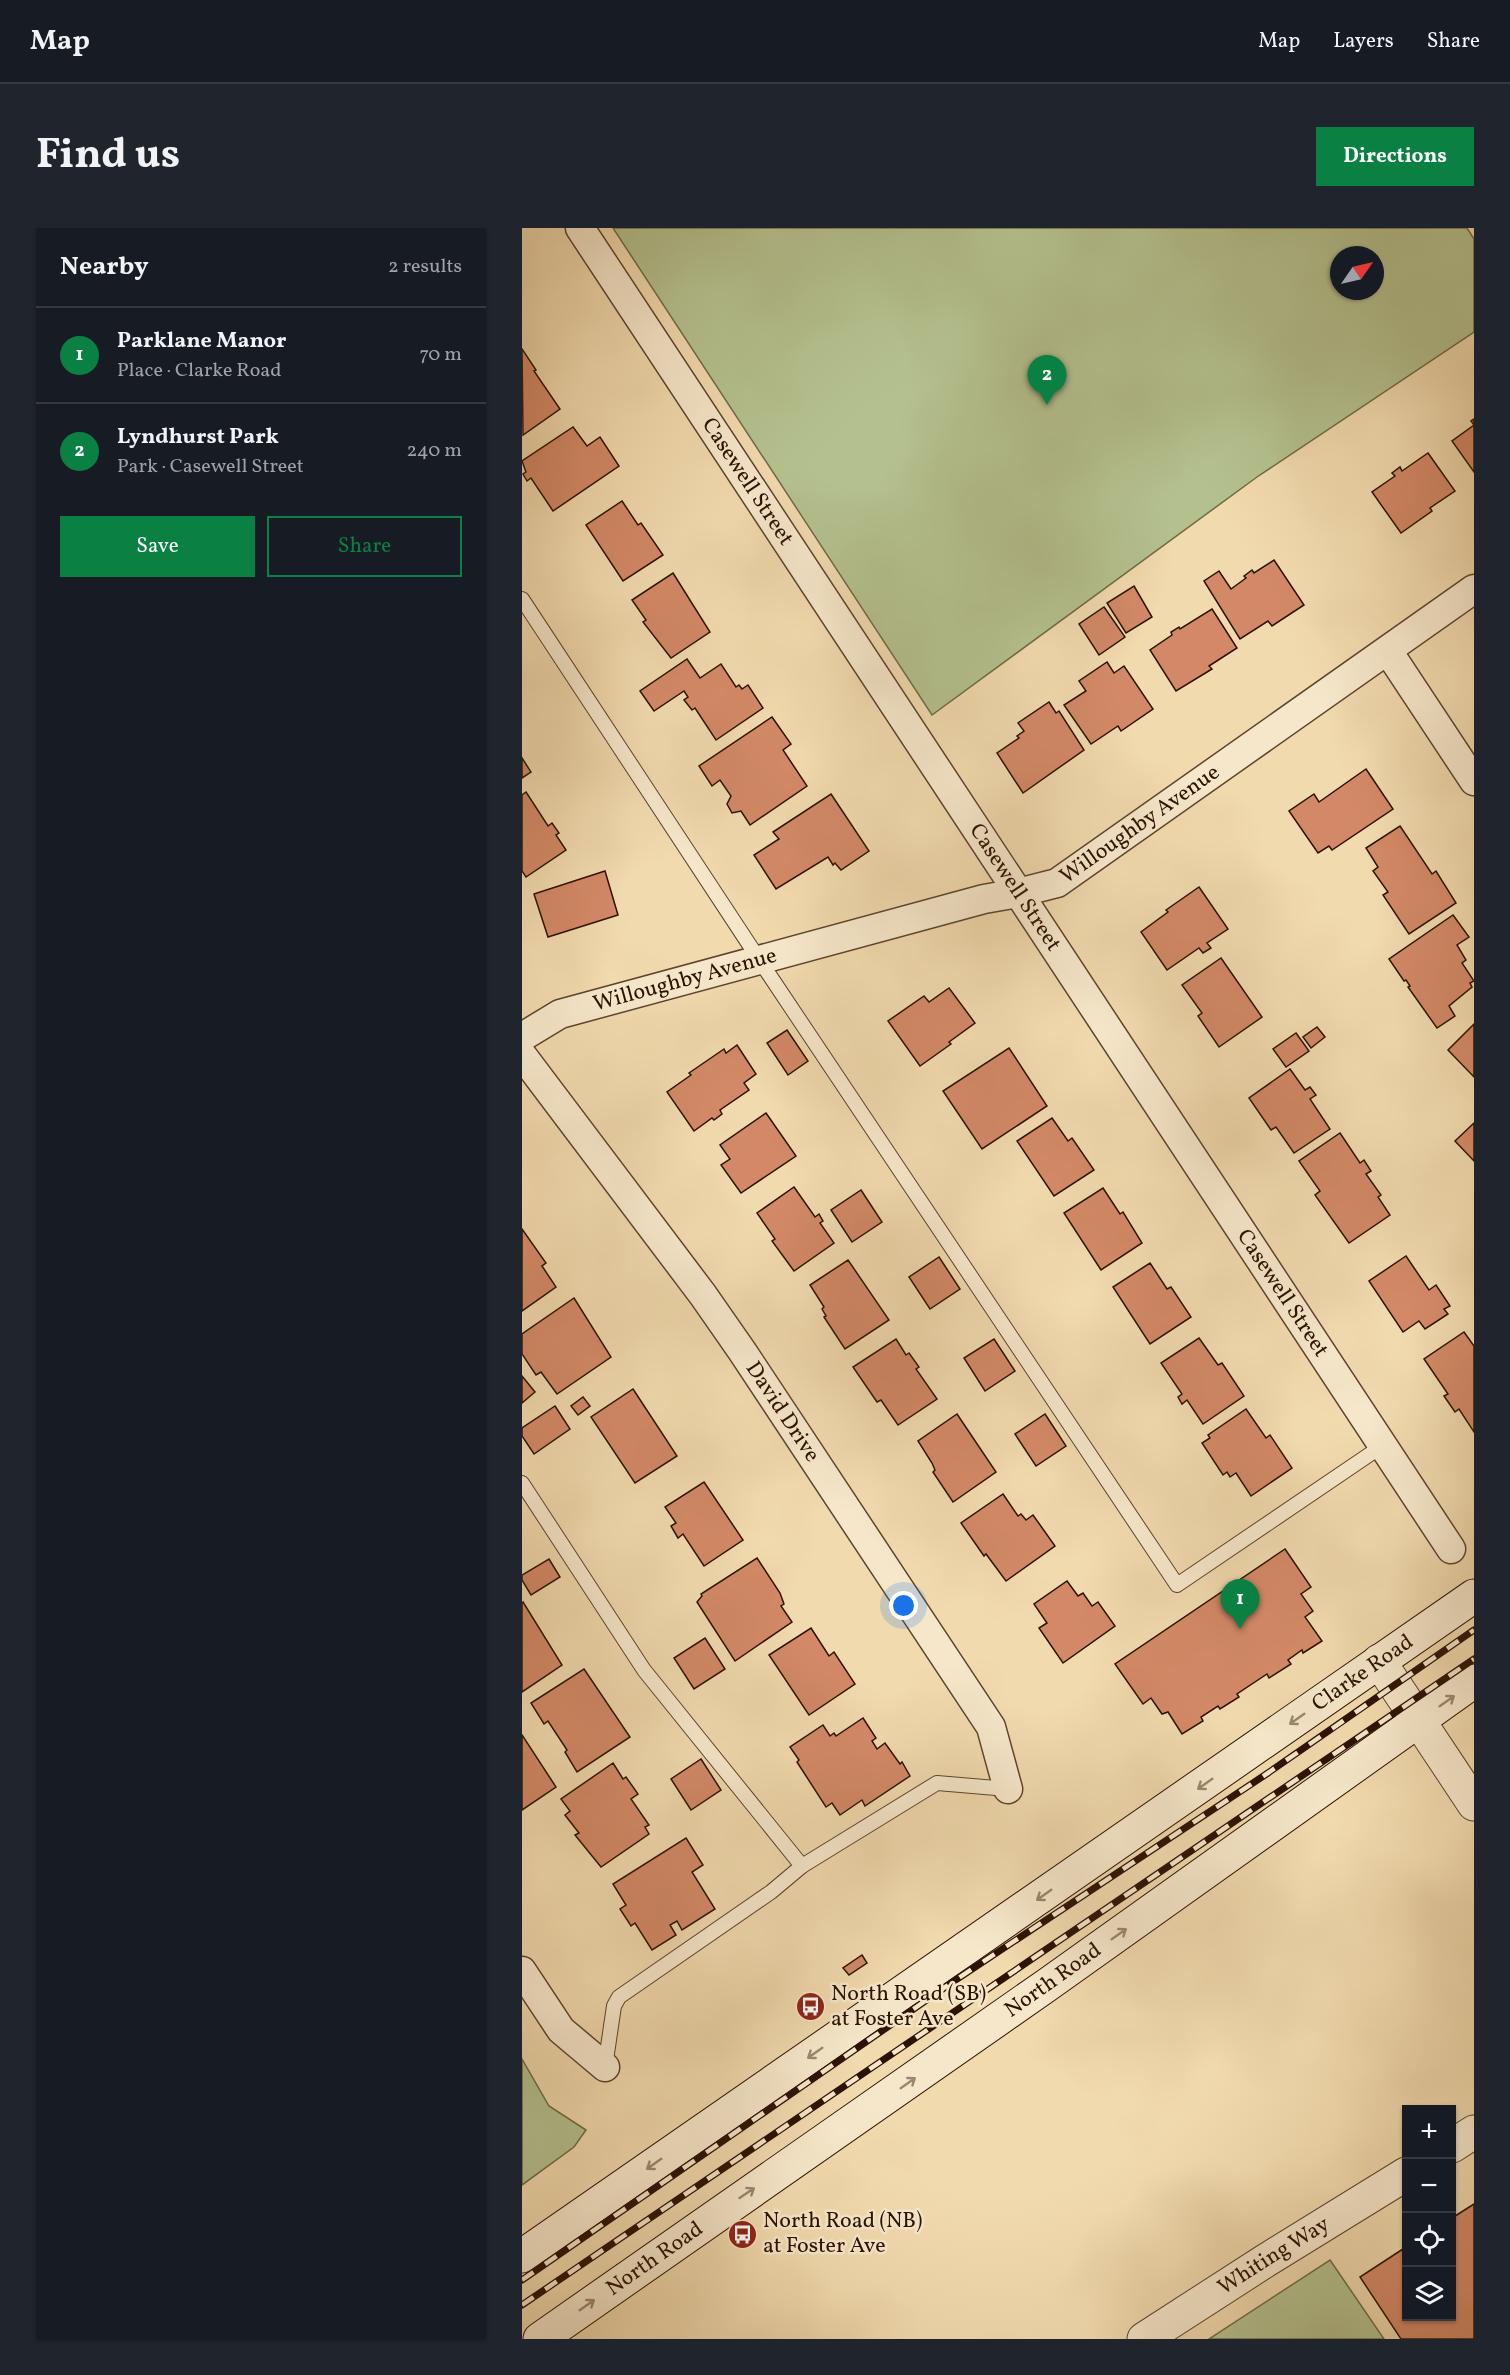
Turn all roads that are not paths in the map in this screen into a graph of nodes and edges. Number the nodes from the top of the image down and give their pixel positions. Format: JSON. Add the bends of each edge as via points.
{"nodes":[{"id":1,"x":580,"y":228,"type":"edge"},
{"id":2,"x":1474,"y":590,"type":"edge"},
{"id":3,"x":522,"y":599,"type":"edge"},
{"id":4,"x":1388,"y":651,"type":"junction"},
{"id":5,"x":1474,"y":781,"type":"edge"},
{"id":6,"x":1018,"y":893,"type":"junction"},
{"id":7,"x":760,"y":961,"type":"junction"},
{"id":8,"x":522,"y":1037,"type":"edge"},
{"id":9,"x":522,"y":1055,"type":"edge"},
{"id":10,"x":1382,"y":1446,"type":"junction"},
{"id":11,"x":522,"y":1483,"type":"edge"},
{"id":12,"x":1451,"y":1549,"type":"dead end"},
{"id":13,"x":1474,"y":1596,"type":"edge"},
{"id":14,"x":1379,"y":1661,"type":"junction"},
{"id":15,"x":1474,"y":1681,"type":"edge"},
{"id":16,"x":1419,"y":1720,"type":"junction"},
{"id":17,"x":1008,"y":1789,"type":"joint"},
{"id":18,"x":1474,"y":1804,"type":"edge"},
{"id":19,"x":802,"y":1866,"type":"junction"},
{"id":20,"x":522,"y":1971,"type":"edge"},
{"id":21,"x":605,"y":2067,"type":"joint"},
{"id":22,"x":1474,"y":2132,"type":"edge"},
{"id":23,"x":1456,"y":2143,"type":"edge"},
{"id":24,"x":1402,"y":2177,"type":"edge"},
{"id":25,"x":522,"y":2256,"type":"edge"},
{"id":26,"x":540,"y":2339,"type":"edge"},
{"id":27,"x":1144,"y":2339,"type":"edge"}],
"edges":[{"from":1,"to":6,"type":"street","name":"Casewell Street"},
{"from":2,"to":4,"type":"street","name":"Willoughby Avenue"},
{"from":3,"to":7,"type":"lane"},
{"from":4,"to":5,"type":"street"},
{"from":4,"to":6,"type":"street","name":"Willoughby Avenue","via":[[1057,883]]},
{"from":6,"to":7,"type":"street","name":"Willoughby Avenue"},
{"from":6,"to":10,"type":"street","name":"Casewell Street"},
{"from":7,"to":8,"type":"street","name":"Willoughby Avenue","via":[[560,1014]]},
{"from":7,"to":10,"type":"lane","via":[[1177,1585]]},
{"from":9,"to":17,"type":"street","name":"David Drive","via":[[723,1323],[991,1726]]},
{"from":10,"to":12,"type":"street","name":"Casewell Street"},
{"from":11,"to":19,"type":"lane","via":[[644,1670]]},
{"from":13,"to":14,"type":"main road","name":"Clarke Road"},
{"from":14,"to":16,"type":"main road"},
{"from":14,"to":25,"type":"main road","name":"Clarke Road","one_way":true},
{"from":16,"to":15,"type":"main road","name":"North Road","one_way":true},
{"from":16,"to":18,"type":"main road"},
{"from":26,"to":16,"type":"main road","name":"North Road","one_way":true,"via":[[1047,1986]]},
{"from":17,"to":19,"type":"lane","via":[[937,1782]]},
{"from":19,"to":21,"type":"lane","via":[[771,1892],[619,1997],[614,2006]]},
{"from":20,"to":21,"type":"street","via":[[561,2030]]},
{"from":22,"to":23,"type":"main road"},
{"from":24,"to":27,"type":"main road","name":"Whiting Way"}]}
